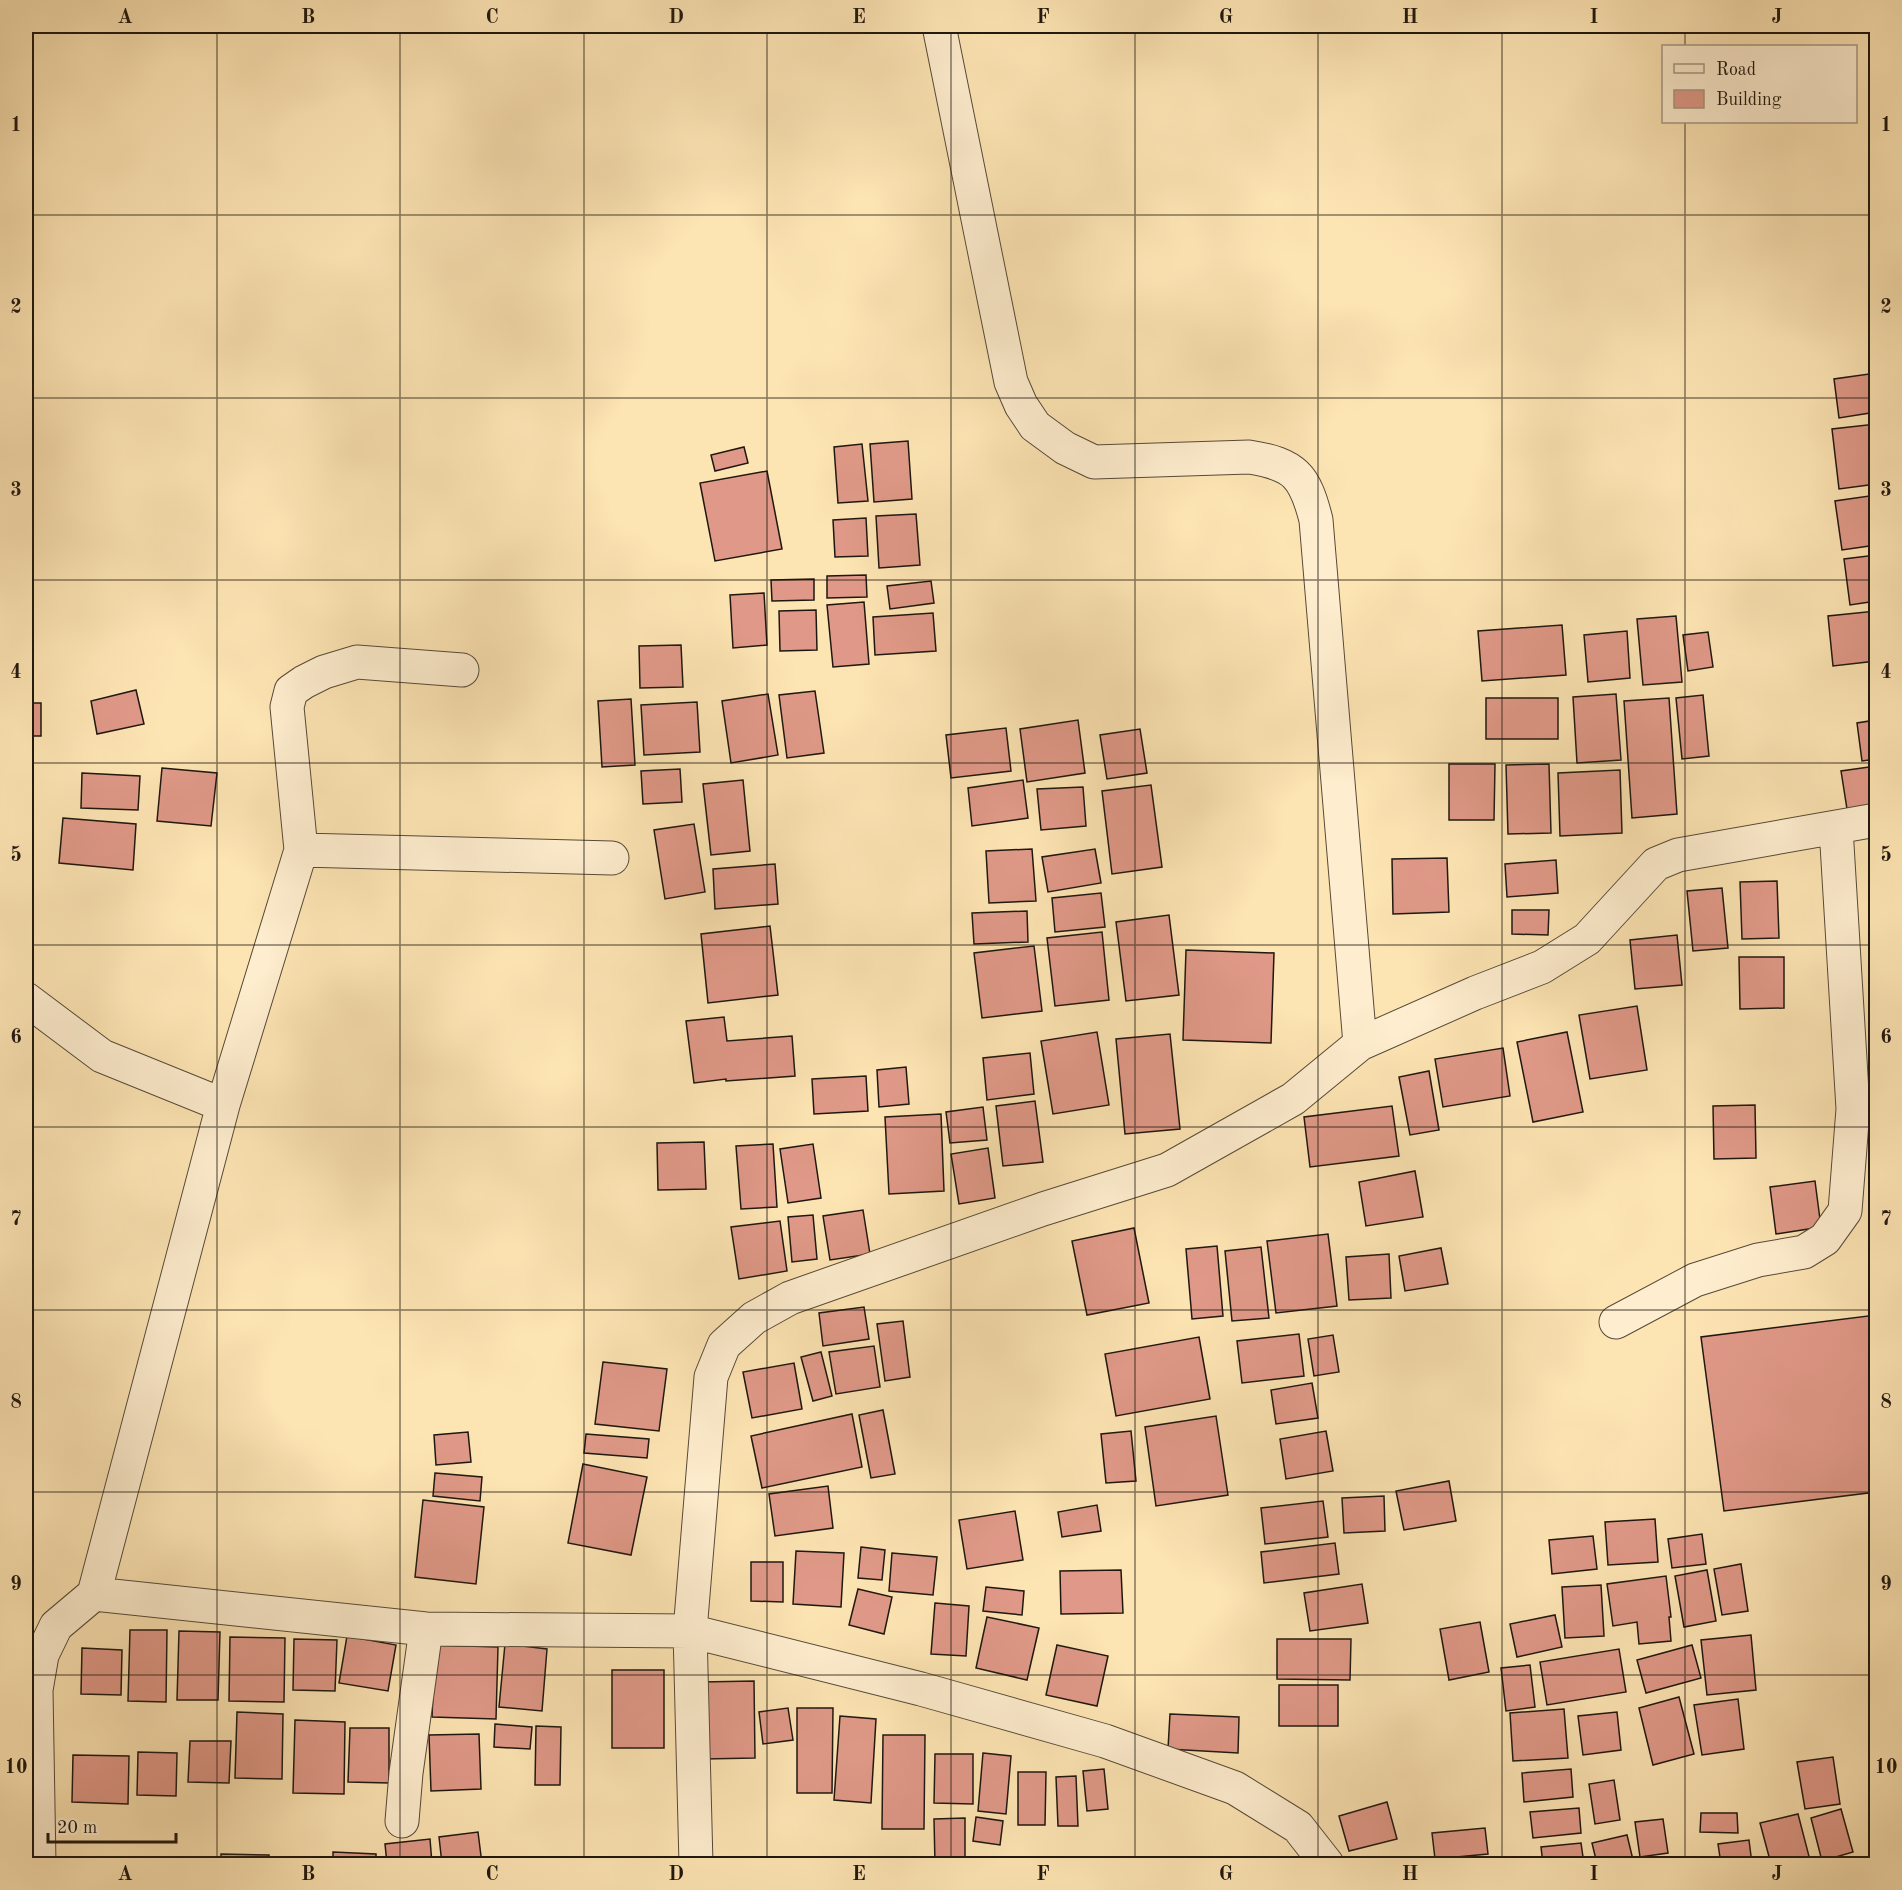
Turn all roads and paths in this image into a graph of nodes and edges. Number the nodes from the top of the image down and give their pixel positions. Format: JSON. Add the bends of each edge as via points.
{"nodes":[{"id":1,"x":939,"y":26,"type":"edge"},
{"id":2,"x":462,"y":670,"type":"dead end"},
{"id":3,"x":1876,"y":820,"type":"edge"},
{"id":4,"x":1836,"y":828,"type":"junction"},
{"id":5,"x":301,"y":850,"type":"junction"},
{"id":6,"x":612,"y":858,"type":"dead end"},
{"id":7,"x":26,"y":999,"type":"edge"},
{"id":8,"x":1360,"y":1044,"type":"junction"},
{"id":9,"x":223,"y":1105,"type":"junction"},
{"id":10,"x":1616,"y":1322,"type":"dead end"},
{"id":11,"x":94,"y":1594,"type":"junction"},
{"id":12,"x":426,"y":1629,"type":"junction"},
{"id":13,"x":690,"y":1631,"type":"junction"},
{"id":14,"x":402,"y":1821,"type":"dead end"},
{"id":15,"x":39,"y":1864,"type":"edge"},
{"id":16,"x":696,"y":1864,"type":"edge"},
{"id":17,"x":1327,"y":1864,"type":"edge"}],
"edges":[{"from":1,"to":8,"type":"street","via":[[1011,382],[1035,426],[1065,448],[1094,462],[1249,457],[1269,460],[1287,466],[1310,497],[1316,520]]},
{"from":2,"to":5,"type":"street","via":[[357,662],[324,672],[291,691],[287,707]]},
{"from":3,"to":4,"type":"street"},
{"from":4,"to":8,"type":"street","via":[[1678,855],[1656,864],[1587,939],[1542,967]]},
{"from":4,"to":10,"type":"street","via":[[1853,1109],[1845,1211],[1825,1239],[1804,1252],[1758,1260],[1695,1280]]},
{"from":5,"to":6,"type":"street"},
{"from":5,"to":9,"type":"street"},
{"from":7,"to":9,"type":"street","via":[[102,1056]]},
{"from":8,"to":13,"type":"street","via":[[1293,1099],[1167,1170],[790,1298],[754,1318],[724,1345],[711,1377]]},
{"from":9,"to":11,"type":"street"},
{"from":11,"to":12,"type":"street"},
{"from":11,"to":15,"type":"street","via":[[57,1626],[42,1655],[36,1690]]},
{"from":12,"to":13,"type":"street"},
{"from":12,"to":14,"type":"street"},
{"from":13,"to":16,"type":"street"},
{"from":13,"to":17,"type":"street","via":[[921,1689],[1105,1741],[1235,1788],[1298,1827]]}]}
